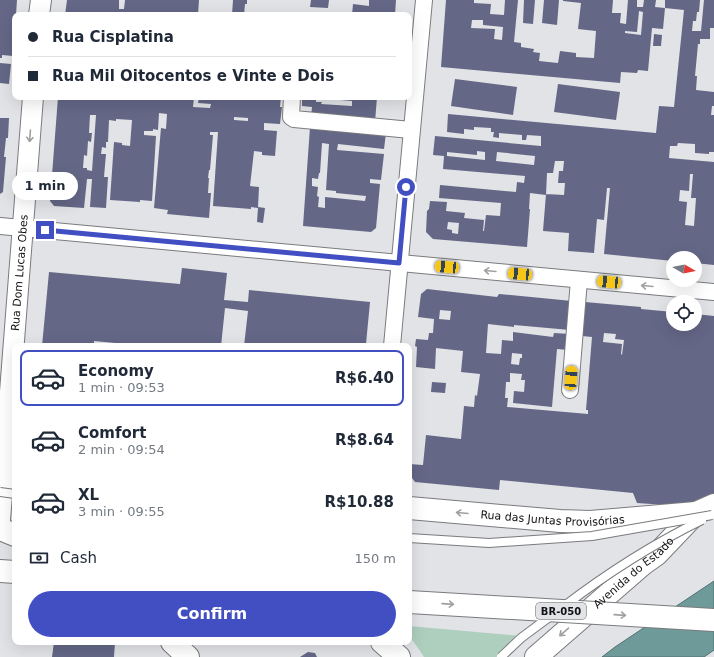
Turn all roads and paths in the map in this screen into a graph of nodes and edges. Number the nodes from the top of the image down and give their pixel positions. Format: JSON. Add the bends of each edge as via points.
{"nodes":[{"id":1,"x":41,"y":0,"type":"edge"},
{"id":2,"x":424,"y":0,"type":"edge"},
{"id":3,"x":40,"y":12,"type":"edge"},
{"id":4,"x":33,"y":100,"type":"edge"},
{"id":5,"x":292,"y":100,"type":"edge"},
{"id":6,"x":411,"y":130,"type":"junction"},
{"id":7,"x":0,"y":226,"type":"edge"},
{"id":8,"x":23,"y":228,"type":"junction"},
{"id":9,"x":399,"y":263,"type":"junction"},
{"id":10,"x":579,"y":280,"type":"junction"},
{"id":11,"x":714,"y":292,"type":"edge"},
{"id":12,"x":15,"y":343,"type":"edge"},
{"id":13,"x":392,"y":343,"type":"edge"},
{"id":14,"x":570,"y":390,"type":"dead end"},
{"id":15,"x":12,"y":392,"type":"edge"},
{"id":16,"x":6,"y":481,"type":"edge"},
{"id":17,"x":412,"y":508,"type":"edge"},
{"id":18,"x":705,"y":509,"type":"edge"},
{"id":19,"x":0,"y":520,"type":"edge"},
{"id":20,"x":0,"y":528,"type":"edge"},
{"id":21,"x":12,"y":534,"type":"edge"},
{"id":22,"x":412,"y":538,"type":"edge"},
{"id":23,"x":0,"y":571,"type":"edge"},
{"id":24,"x":12,"y":572,"type":"edge"},
{"id":25,"x":412,"y":602,"type":"edge"},
{"id":26,"x":714,"y":620,"type":"edge"},
{"id":27,"x":175,"y":645,"type":"edge"},
{"id":28,"x":385,"y":645,"type":"edge"},
{"id":29,"x":188,"y":657,"type":"edge"},
{"id":30,"x":399,"y":657,"type":"edge"},
{"id":31,"x":501,"y":657,"type":"edge"},
{"id":32,"x":536,"y":657,"type":"edge"}],
"edges":[{"from":1,"to":3,"type":"street"},
{"from":2,"to":6,"type":"street"},
{"from":4,"to":8,"type":"street","name":"Rua Dom Lucas Obes","one_way":true},
{"from":5,"to":6,"type":"street","via":[[291,117],[294,119]]},
{"from":6,"to":9,"type":"street"},
{"from":7,"to":8,"type":"street"},
{"from":8,"to":9,"type":"street"},
{"from":8,"to":12,"type":"street","name":"Rua Dom Lucas Obes"},
{"from":10,"to":9,"type":"street","one_way":true},
{"from":9,"to":13,"type":"street"},
{"from":11,"to":10,"type":"street","one_way":true},
{"from":10,"to":14,"type":"street"},
{"from":15,"to":16,"type":"street","name":"Rua Dom Lucas Obes"},
{"from":16,"to":19,"type":"street","name":"Rua Dom Lucas Obes"},
{"from":18,"to":17,"type":"highway","name":"Rua das Juntas Provisórias","one_way":true,"via":[[590,522]]},
{"from":18,"to":32,"type":"highway","name":"Avenida do Estado","one_way":true,"via":[[657,554]]},
{"from":20,"to":21,"type":"highway"},
{"from":22,"to":31,"type":"lane","bridge":true,"via":[[489,543],[592,536],[712,516],[678,532],[598,580],[521,638]]},
{"from":23,"to":24,"type":"highway"},
{"from":25,"to":26,"type":"highway","number":"BR-050","one_way":true,"bridge":true},
{"from":27,"to":29,"type":"highway"},
{"from":28,"to":30,"type":"highway"}]}
